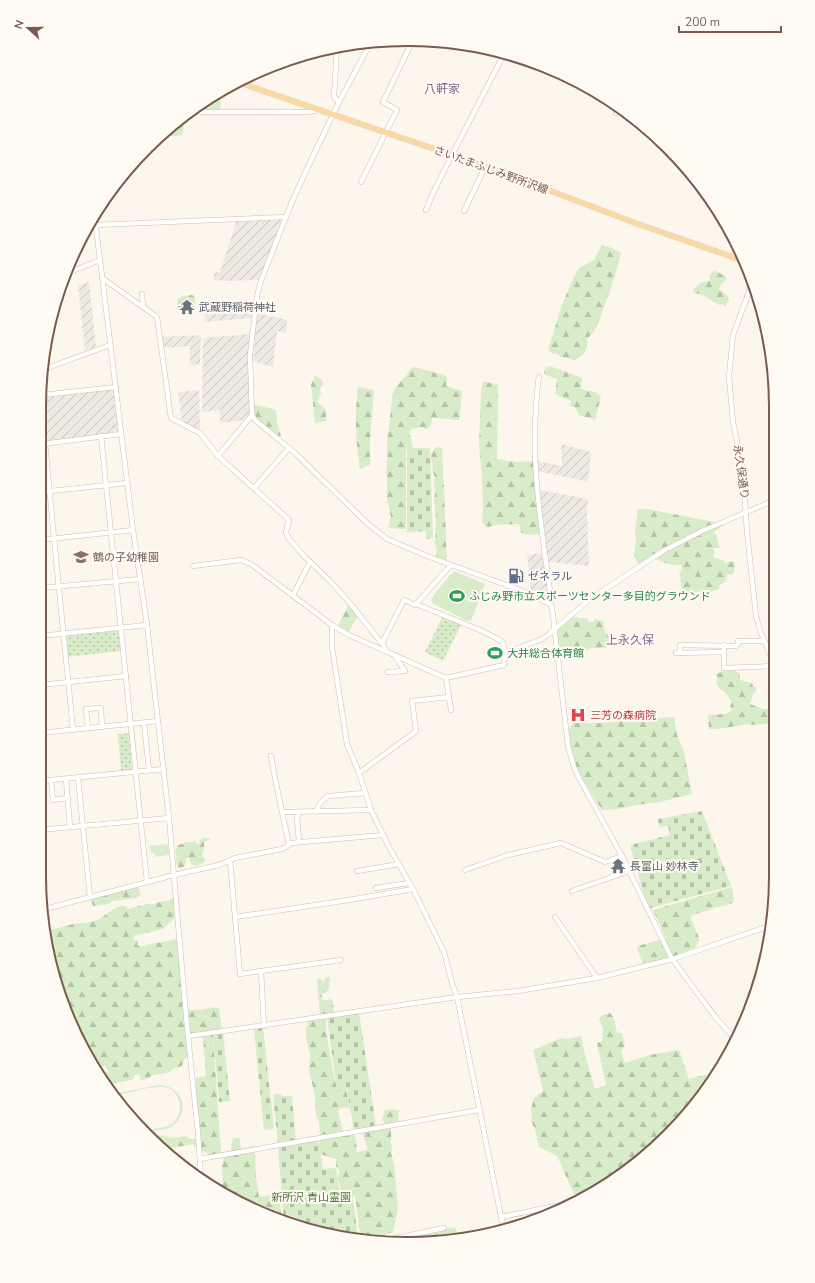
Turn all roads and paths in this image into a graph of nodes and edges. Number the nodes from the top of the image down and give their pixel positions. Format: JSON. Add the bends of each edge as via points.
{"nodes":[{"id":1,"x":410,"y":46,"type":"edge"},
{"id":2,"x":368,"y":48,"type":"edge"},
{"id":3,"x":337,"y":53,"type":"edge"},
{"id":4,"x":502,"y":58,"type":"edge"},
{"id":5,"x":245,"y":85,"type":"edge"},
{"id":6,"x":339,"y":102,"type":"junction"},
{"id":7,"x":319,"y":110,"type":"junction"},
{"id":8,"x":200,"y":112,"type":"edge"},
{"id":9,"x":333,"y":114,"type":"junction"},
{"id":10,"x":386,"y":132,"type":"junction"},
{"id":11,"x":452,"y":155,"type":"junction"},
{"id":12,"x":485,"y":167,"type":"junction"},
{"id":13,"x":361,"y":182,"type":"dead end"},
{"id":14,"x":426,"y":210,"type":"dead end"},
{"id":15,"x":464,"y":211,"type":"dead end"},
{"id":16,"x":286,"y":217,"type":"junction"},
{"id":17,"x":96,"y":225,"type":"joint"},
{"id":18,"x":736,"y":258,"type":"edge"},
{"id":19,"x":100,"y":260,"type":"junction"},
{"id":20,"x":73,"y":271,"type":"edge"},
{"id":21,"x":102,"y":278,"type":"junction"},
{"id":22,"x":750,"y":290,"type":"edge"},
{"id":23,"x":142,"y":294,"type":"dead end"},
{"id":24,"x":143,"y":307,"type":"junction"},
{"id":25,"x":110,"y":345,"type":"junction"},
{"id":26,"x":48,"y":368,"type":"edge"},
{"id":27,"x":539,"y":377,"type":"dead end"},
{"id":28,"x":116,"y":387,"type":"junction"},
{"id":29,"x":47,"y":395,"type":"edge"},
{"id":30,"x":252,"y":415,"type":"junction"},
{"id":31,"x":121,"y":434,"type":"junction"},
{"id":32,"x":101,"y":436,"type":"junction"},
{"id":33,"x":46,"y":444,"type":"edge"},
{"id":34,"x":289,"y":448,"type":"junction"},
{"id":35,"x":218,"y":456,"type":"junction"},
{"id":36,"x":46,"y":468,"type":"edge"},
{"id":37,"x":127,"y":483,"type":"junction"},
{"id":38,"x":107,"y":485,"type":"junction"},
{"id":39,"x":254,"y":488,"type":"junction"},
{"id":40,"x":46,"y":491,"type":"edge"},
{"id":41,"x":49,"y":491,"type":"junction"},
{"id":42,"x":769,"y":503,"type":"edge"},
{"id":43,"x":746,"y":513,"type":"junction"},
{"id":44,"x":133,"y":530,"type":"junction"},
{"id":45,"x":111,"y":533,"type":"junction"},
{"id":46,"x":54,"y":538,"type":"junction"},
{"id":47,"x":46,"y":539,"type":"edge"},
{"id":48,"x":310,"y":562,"type":"junction"},
{"id":49,"x":451,"y":565,"type":"junction"},
{"id":50,"x":193,"y":566,"type":"dead end"},
{"id":51,"x":140,"y":579,"type":"junction"},
{"id":52,"x":116,"y":581,"type":"junction"},
{"id":53,"x":59,"y":586,"type":"junction"},
{"id":54,"x":46,"y":587,"type":"edge"},
{"id":55,"x":293,"y":595,"type":"junction"},
{"id":56,"x":416,"y":604,"type":"junction"},
{"id":57,"x":550,"y":604,"type":"junction"},
{"id":58,"x":147,"y":625,"type":"junction"},
{"id":59,"x":332,"y":625,"type":"junction"},
{"id":60,"x":120,"y":628,"type":"junction"},
{"id":61,"x":555,"y":631,"type":"junction"},
{"id":62,"x":64,"y":634,"type":"junction"},
{"id":63,"x":46,"y":636,"type":"edge"},
{"id":64,"x":764,"y":641,"type":"junction"},
{"id":65,"x":382,"y":643,"type":"junction"},
{"id":66,"x":724,"y":645,"type":"junction"},
{"id":67,"x":386,"y":651,"type":"junction"},
{"id":68,"x":724,"y":652,"type":"junction"},
{"id":69,"x":505,"y":653,"type":"junction"},
{"id":70,"x":769,"y":653,"type":"edge"},
{"id":71,"x":393,"y":654,"type":"junction"},
{"id":72,"x":769,"y":665,"type":"edge"},
{"id":73,"x":388,"y":672,"type":"dead end"},
{"id":74,"x":126,"y":676,"type":"junction"},
{"id":75,"x":446,"y":678,"type":"junction"},
{"id":76,"x":69,"y":682,"type":"junction"},
{"id":77,"x":46,"y":684,"type":"edge"},
{"id":78,"x":449,"y":697,"type":"junction"},
{"id":79,"x":451,"y":710,"type":"dead end"},
{"id":80,"x":158,"y":721,"type":"junction"},
{"id":81,"x":144,"y":723,"type":"junction"},
{"id":82,"x":130,"y":724,"type":"junction"},
{"id":83,"x":102,"y":727,"type":"junction"},
{"id":84,"x":88,"y":728,"type":"junction"},
{"id":85,"x":73,"y":730,"type":"junction"},
{"id":86,"x":46,"y":732,"type":"edge"},
{"id":87,"x":271,"y":756,"type":"dead end"},
{"id":88,"x":164,"y":769,"type":"junction"},
{"id":89,"x":149,"y":770,"type":"junction"},
{"id":90,"x":135,"y":772,"type":"junction"},
{"id":91,"x":359,"y":773,"type":"junction"},
{"id":92,"x":78,"y":778,"type":"junction"},
{"id":93,"x":66,"y":779,"type":"junction"},
{"id":94,"x":46,"y":780,"type":"edge"},
{"id":95,"x":51,"y":780,"type":"junction"},
{"id":96,"x":365,"y":793,"type":"junction"},
{"id":97,"x":67,"y":798,"type":"junction"},
{"id":98,"x":371,"y":810,"type":"junction"},
{"id":99,"x":283,"y":812,"type":"junction"},
{"id":100,"x":299,"y":812,"type":"junction"},
{"id":101,"x":316,"y":812,"type":"junction"},
{"id":102,"x":169,"y":818,"type":"junction"},
{"id":103,"x":140,"y":820,"type":"junction"},
{"id":104,"x":83,"y":825,"type":"junction"},
{"id":105,"x":70,"y":827,"type":"junction"},
{"id":106,"x":46,"y":829,"type":"edge"},
{"id":107,"x":383,"y":835,"type":"junction"},
{"id":108,"x":299,"y":842,"type":"junction"},
{"id":109,"x":288,"y":845,"type":"junction"},
{"id":110,"x":622,"y":856,"type":"junction"},
{"id":111,"x":230,"y":860,"type":"junction"},
{"id":112,"x":399,"y":864,"type":"junction"},
{"id":113,"x":466,"y":870,"type":"dead end"},
{"id":114,"x":357,"y":871,"type":"dead end"},
{"id":115,"x":629,"y":871,"type":"junction"},
{"id":116,"x":174,"y":875,"type":"junction"},
{"id":117,"x":147,"y":882,"type":"junction"},
{"id":118,"x":409,"y":883,"type":"junction"},
{"id":119,"x":376,"y":888,"type":"dead end"},
{"id":120,"x":413,"y":889,"type":"junction"},
{"id":121,"x":572,"y":891,"type":"dead end"},
{"id":122,"x":90,"y":897,"type":"junction"},
{"id":123,"x":48,"y":908,"type":"edge"},
{"id":124,"x":235,"y":917,"type":"junction"},
{"id":125,"x":555,"y":917,"type":"dead end"},
{"id":126,"x":765,"y":927,"type":"edge"},
{"id":127,"x":673,"y":959,"type":"junction"},
{"id":128,"x":341,"y":960,"type":"dead end"},
{"id":129,"x":261,"y":971,"type":"junction"},
{"id":130,"x":597,"y":978,"type":"junction"},
{"id":131,"x":457,"y":997,"type":"junction"},
{"id":132,"x":264,"y":1026,"type":"junction"},
{"id":133,"x":732,"y":1035,"type":"edge"},
{"id":134,"x":188,"y":1036,"type":"junction"},
{"id":135,"x":479,"y":1110,"type":"junction"},
{"id":136,"x":200,"y":1159,"type":"junction"},
{"id":137,"x":201,"y":1172,"type":"edge"},
{"id":138,"x":552,"y":1207,"type":"edge"},
{"id":139,"x":501,"y":1217,"type":"junction"},
{"id":140,"x":503,"y":1224,"type":"edge"},
{"id":141,"x":444,"y":1228,"type":"dead end"},
{"id":142,"x":402,"y":1237,"type":"edge"}],
"edges":[{"from":1,"to":10,"type":"street","via":[[383,102],[397,110]]},
{"from":2,"to":6,"type":"street"},
{"from":3,"to":6,"type":"street","via":[[334,97]]},
{"from":4,"to":11,"type":"street"},
{"from":5,"to":7,"type":"main road","name":"さいたまふじみ野所沢線"},
{"from":6,"to":9,"type":"street"},
{"from":7,"to":8,"type":"street"},
{"from":7,"to":9,"type":"main road","name":"さいたまふじみ野所沢線"},
{"from":9,"to":10,"type":"main road","name":"さいたまふじみ野所沢線"},
{"from":9,"to":16,"type":"street"},
{"from":10,"to":11,"type":"main road","name":"さいたまふじみ野所沢線"},
{"from":10,"to":13,"type":"street"},
{"from":11,"to":12,"type":"main road","name":"さいたまふじみ野所沢線"},
{"from":11,"to":14,"type":"street"},
{"from":12,"to":15,"type":"street"},
{"from":12,"to":18,"type":"main road","name":"さいたまふじみ野所沢線"},
{"from":16,"to":17,"type":"street"},
{"from":16,"to":30,"type":"street","via":[[257,296],[250,355]]},
{"from":17,"to":19,"type":"street"},
{"from":19,"to":20,"type":"street"},
{"from":19,"to":21,"type":"street"},
{"from":21,"to":24,"type":"street"},
{"from":21,"to":25,"type":"street"},
{"from":22,"to":43,"type":"street","name":"永久保通り","via":[[732,335],[729,377],[733,422],[743,470]]},
{"from":23,"to":24,"type":"street"},
{"from":24,"to":35,"type":"street","via":[[158,318],[171,418],[200,433]]},
{"from":25,"to":26,"type":"street"},
{"from":25,"to":28,"type":"street"},
{"from":27,"to":57,"type":"street","via":[[535,438]]},
{"from":28,"to":29,"type":"street"},
{"from":28,"to":31,"type":"street"},
{"from":30,"to":34,"type":"street"},
{"from":30,"to":35,"type":"street"},
{"from":31,"to":32,"type":"street"},
{"from":31,"to":37,"type":"street"},
{"from":32,"to":33,"type":"street"},
{"from":32,"to":38,"type":"street"},
{"from":34,"to":39,"type":"street"},
{"from":34,"to":49,"type":"street","via":[[381,535]]},
{"from":35,"to":39,"type":"street"},
{"from":36,"to":41,"type":"street"},
{"from":37,"to":38,"type":"street"},
{"from":37,"to":44,"type":"street"},
{"from":38,"to":41,"type":"street"},
{"from":38,"to":45,"type":"street"},
{"from":39,"to":48,"type":"street","via":[[289,520],[287,535]]},
{"from":40,"to":41,"type":"street"},
{"from":41,"to":46,"type":"street"},
{"from":42,"to":43,"type":"street"},
{"from":43,"to":61,"type":"street","via":[[663,551],[589,600]]},
{"from":43,"to":64,"type":"street","name":"永久保通り","via":[[756,616]]},
{"from":44,"to":45,"type":"street"},
{"from":44,"to":51,"type":"street"},
{"from":45,"to":46,"type":"street"},
{"from":45,"to":52,"type":"street"},
{"from":46,"to":47,"type":"street"},
{"from":46,"to":53,"type":"street"},
{"from":48,"to":55,"type":"street"},
{"from":48,"to":65,"type":"street","via":[[344,596]]},
{"from":49,"to":56,"type":"street"},
{"from":49,"to":57,"type":"street","via":[[520,590]]},
{"from":50,"to":55,"type":"street","via":[[241,560],[251,564]]},
{"from":51,"to":52,"type":"street"},
{"from":51,"to":58,"type":"street"},
{"from":52,"to":53,"type":"street"},
{"from":52,"to":60,"type":"street"},
{"from":53,"to":54,"type":"street"},
{"from":53,"to":62,"type":"street"},
{"from":55,"to":59,"type":"street"},
{"from":56,"to":65,"type":"street","via":[[404,600]]},
{"from":56,"to":69,"type":"street","via":[[500,640],[503,642]]},
{"from":57,"to":61,"type":"street"},
{"from":58,"to":60,"type":"street"},
{"from":58,"to":80,"type":"street"},
{"from":59,"to":67,"type":"street","via":[[348,635]]},
{"from":59,"to":91,"type":"street","via":[[332,647],[345,734]]},
{"from":60,"to":62,"type":"street"},
{"from":60,"to":74,"type":"street"},
{"from":61,"to":69,"type":"street","via":[[542,639]]},
{"from":61,"to":110,"type":"street","via":[[570,756],[579,778]]},
{"from":62,"to":63,"type":"street"},
{"from":62,"to":76,"type":"street"},
{"from":64,"to":66,"type":"street","via":[[738,641],[736,646]]},
{"from":64,"to":70,"type":"street","name":"永久保通り"},
{"from":65,"to":67,"type":"street"},
{"from":66,"to":68,"type":"street"},
{"from":66,"to":68,"type":"street","via":[[680,645],[678,653]]},
{"from":67,"to":71,"type":"street"},
{"from":68,"to":72,"type":"street","via":[[724,668]]},
{"from":69,"to":75,"type":"street","via":[[504,665]]},
{"from":71,"to":73,"type":"street","via":[[405,671]]},
{"from":71,"to":75,"type":"street"},
{"from":74,"to":76,"type":"street"},
{"from":74,"to":82,"type":"street"},
{"from":75,"to":78,"type":"street"},
{"from":76,"to":77,"type":"street"},
{"from":76,"to":85,"type":"street"},
{"from":78,"to":79,"type":"street"},
{"from":78,"to":91,"type":"street","via":[[412,701],[415,732]]},
{"from":80,"to":81,"type":"street"},
{"from":80,"to":88,"type":"street"},
{"from":81,"to":82,"type":"street"},
{"from":81,"to":89,"type":"street"},
{"from":82,"to":83,"type":"street"},
{"from":82,"to":90,"type":"street"},
{"from":83,"to":84,"type":"street"},
{"from":83,"to":84,"type":"street","via":[[101,708],[86,709]]},
{"from":84,"to":85,"type":"street"},
{"from":85,"to":86,"type":"street"},
{"from":87,"to":99,"type":"street"},
{"from":88,"to":89,"type":"street"},
{"from":88,"to":102,"type":"street"},
{"from":89,"to":90,"type":"street"},
{"from":90,"to":92,"type":"street"},
{"from":90,"to":103,"type":"street"},
{"from":91,"to":96,"type":"street"},
{"from":92,"to":93,"type":"street"},
{"from":92,"to":104,"type":"street"},
{"from":93,"to":95,"type":"street"},
{"from":93,"to":97,"type":"street"},
{"from":94,"to":95,"type":"street"},
{"from":95,"to":97,"type":"street","via":[[53,800]]},
{"from":96,"to":98,"type":"street"},
{"from":96,"to":101,"type":"street","via":[[328,796],[320,803]]},
{"from":97,"to":105,"type":"street"},
{"from":98,"to":101,"type":"street"},
{"from":98,"to":107,"type":"street"},
{"from":99,"to":100,"type":"street"},
{"from":99,"to":109,"type":"street"},
{"from":100,"to":101,"type":"street"},
{"from":100,"to":108,"type":"street"},
{"from":102,"to":103,"type":"street"},
{"from":102,"to":116,"type":"street"},
{"from":103,"to":104,"type":"street"},
{"from":103,"to":117,"type":"street"},
{"from":104,"to":105,"type":"street"},
{"from":104,"to":122,"type":"street"},
{"from":105,"to":106,"type":"street"},
{"from":107,"to":108,"type":"street"},
{"from":107,"to":112,"type":"street"},
{"from":108,"to":109,"type":"street"},
{"from":109,"to":111,"type":"street","via":[[286,848]]},
{"from":110,"to":113,"type":"street","via":[[605,862],[561,843],[508,855]]},
{"from":110,"to":115,"type":"street"},
{"from":111,"to":116,"type":"street"},
{"from":111,"to":124,"type":"street"},
{"from":112,"to":114,"type":"street"},
{"from":112,"to":118,"type":"street"},
{"from":115,"to":121,"type":"street"},
{"from":115,"to":127,"type":"street"},
{"from":116,"to":117,"type":"street"},
{"from":116,"to":134,"type":"street"},
{"from":117,"to":122,"type":"street"},
{"from":118,"to":119,"type":"street"},
{"from":118,"to":120,"type":"street"},
{"from":120,"to":124,"type":"street"},
{"from":120,"to":131,"type":"street","via":[[444,952]]},
{"from":122,"to":123,"type":"street"},
{"from":124,"to":129,"type":"street","via":[[240,974]]},
{"from":125,"to":130,"type":"street"},
{"from":126,"to":127,"type":"street"},
{"from":127,"to":130,"type":"street"},
{"from":127,"to":133,"type":"street"},
{"from":128,"to":129,"type":"street"},
{"from":129,"to":132,"type":"street"},
{"from":130,"to":131,"type":"street"},
{"from":131,"to":132,"type":"street"},
{"from":131,"to":135,"type":"street"},
{"from":132,"to":134,"type":"street"},
{"from":134,"to":136,"type":"street"},
{"from":135,"to":136,"type":"street"},
{"from":135,"to":139,"type":"street"},
{"from":136,"to":137,"type":"street"},
{"from":138,"to":139,"type":"street"},
{"from":139,"to":140,"type":"street"},
{"from":141,"to":142,"type":"street"}]}
